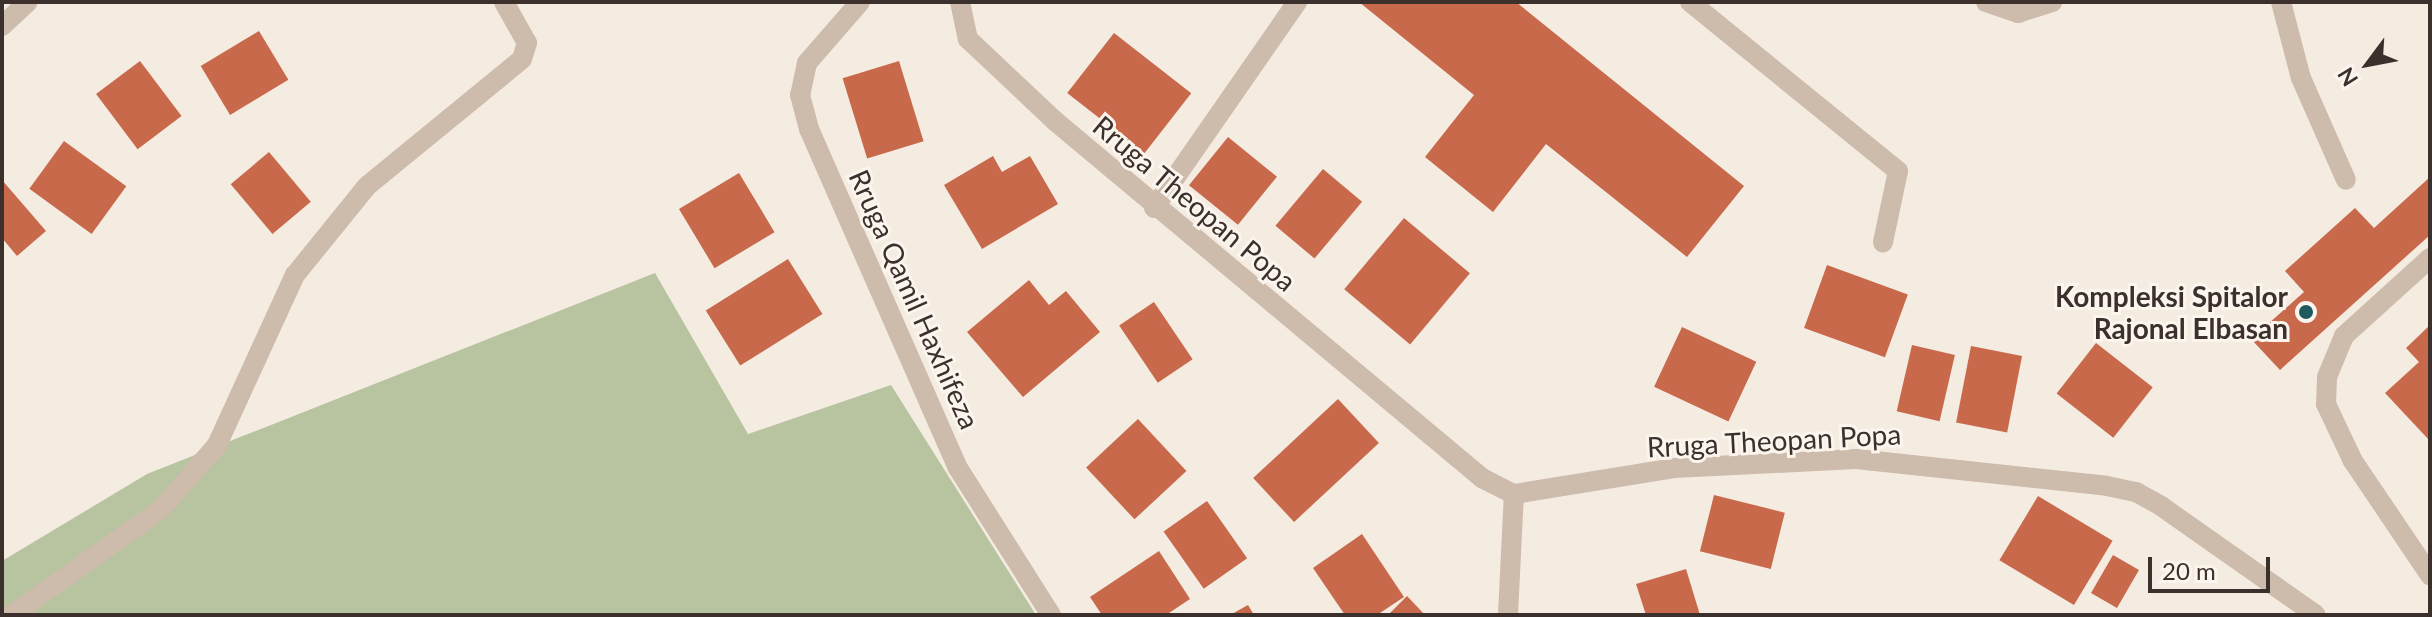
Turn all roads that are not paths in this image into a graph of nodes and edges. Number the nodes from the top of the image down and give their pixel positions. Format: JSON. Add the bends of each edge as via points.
{"nodes":[{"id":1,"x":28,"y":2,"type":"edge"},
{"id":2,"x":504,"y":2,"type":"edge"},
{"id":3,"x":860,"y":2,"type":"edge"},
{"id":4,"x":960,"y":2,"type":"edge"},
{"id":5,"x":1297,"y":2,"type":"edge"},
{"id":6,"x":1690,"y":2,"type":"edge"},
{"id":7,"x":1986,"y":2,"type":"edge"},
{"id":8,"x":2052,"y":2,"type":"edge"},
{"id":9,"x":2281,"y":2,"type":"edge"},
{"id":10,"x":2,"y":26,"type":"edge"},
{"id":11,"x":2346,"y":180,"type":"dead end"},
{"id":12,"x":1154,"y":208,"type":"junction"},
{"id":13,"x":1883,"y":242,"type":"dead end"},
{"id":14,"x":2430,"y":258,"type":"edge"},
{"id":15,"x":1514,"y":494,"type":"junction"},
{"id":16,"x":2430,"y":575,"type":"edge"},
{"id":17,"x":12,"y":615,"type":"edge"},
{"id":18,"x":1051,"y":615,"type":"edge"},
{"id":19,"x":1508,"y":615,"type":"edge"},
{"id":20,"x":2316,"y":615,"type":"edge"}],
"edges":[{"from":1,"to":10,"type":"street"},
{"from":2,"to":17,"type":"street","via":[[527,43],[522,59],[367,186],[295,275],[217,445],[161,509]]},
{"from":3,"to":18,"type":"street","name":"Rruga Qamil Haxhifeza","via":[[807,63],[800,95],[809,129],[958,468]]},
{"from":4,"to":12,"type":"street","name":"Rruga Theopan Popa","via":[[968,39]]},
{"from":5,"to":12,"type":"street"},
{"from":6,"to":13,"type":"street","via":[[1898,171]]},
{"from":7,"to":8,"type":"street","via":[[2018,13]]},
{"from":9,"to":11,"type":"street","via":[[2301,78]]},
{"from":12,"to":15,"type":"street","name":"Rruga Theopan Popa","via":[[1482,478]]},
{"from":14,"to":16,"type":"street","via":[[2344,336],[2327,377],[2326,404],[2353,461]]},
{"from":15,"to":19,"type":"street"},
{"from":15,"to":20,"type":"street","name":"Rruga Theopan Popa","via":[[1674,468],[1856,459],[2107,486],[2136,492],[2161,506]]}]}
